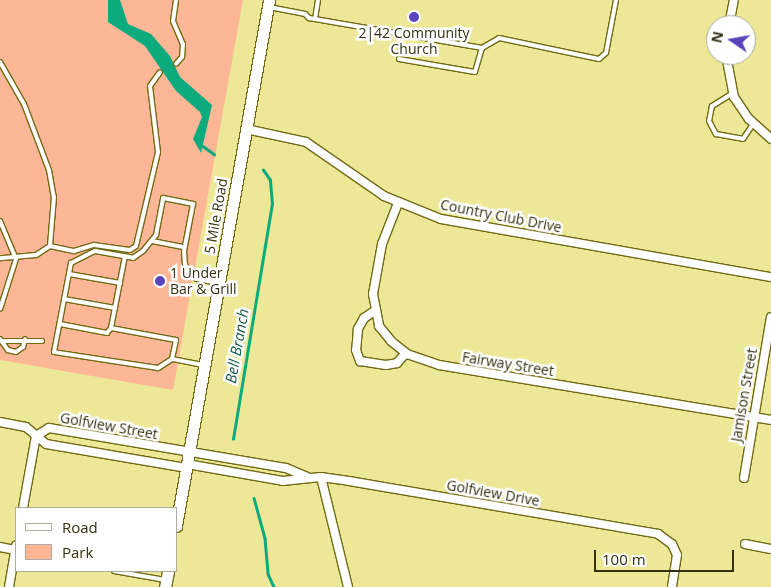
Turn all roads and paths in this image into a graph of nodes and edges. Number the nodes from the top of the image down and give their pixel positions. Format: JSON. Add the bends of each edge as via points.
{"nodes":[{"id":1,"x":176,"y":0,"type":"edge"},
{"id":2,"x":318,"y":0,"type":"edge"},
{"id":3,"x":616,"y":0,"type":"edge"},
{"id":4,"x":734,"y":0,"type":"edge"},
{"id":5,"x":269,"y":3,"type":"edge"},
{"id":6,"x":731,"y":15,"type":"edge"},
{"id":7,"x":315,"y":19,"type":"junction"},
{"id":8,"x":482,"y":48,"type":"junction"},
{"id":9,"x":399,"y":58,"type":"dead end"},
{"id":10,"x":0,"y":62,"type":"edge"},
{"id":11,"x":176,"y":64,"type":"dead end"},
{"id":12,"x":728,"y":65,"type":"edge"},
{"id":13,"x":160,"y":72,"type":"dead end"},
{"id":14,"x":733,"y":93,"type":"junction"},
{"id":15,"x":753,"y":124,"type":"junction"},
{"id":16,"x":246,"y":129,"type":"junction"},
{"id":17,"x":771,"y":139,"type":"edge"},
{"id":18,"x":398,"y":203,"type":"junction"},
{"id":19,"x":0,"y":221,"type":"edge"},
{"id":20,"x":152,"y":241,"type":"junction"},
{"id":21,"x":50,"y":246,"type":"junction"},
{"id":22,"x":184,"y":247,"type":"junction"},
{"id":23,"x":125,"y":256,"type":"junction"},
{"id":24,"x":0,"y":258,"type":"edge"},
{"id":25,"x":16,"y":259,"type":"junction"},
{"id":26,"x":69,"y":274,"type":"junction"},
{"id":27,"x":771,"y":277,"type":"edge"},
{"id":28,"x":120,"y":283,"type":"junction"},
{"id":29,"x":219,"y":283,"type":"junction"},
{"id":30,"x":64,"y":299,"type":"junction"},
{"id":31,"x":115,"y":308,"type":"junction"},
{"id":32,"x":0,"y":309,"type":"edge"},
{"id":33,"x":376,"y":310,"type":"junction"},
{"id":34,"x":771,"y":317,"type":"edge"},
{"id":35,"x":60,"y":324,"type":"junction"},
{"id":36,"x":111,"y":328,"type":"junction"},
{"id":37,"x":25,"y":339,"type":"junction"},
{"id":38,"x":0,"y":340,"type":"edge"},
{"id":39,"x":42,"y":341,"type":"dead end"},
{"id":40,"x":406,"y":353,"type":"junction"},
{"id":41,"x":172,"y":360,"type":"junction"},
{"id":42,"x":204,"y":365,"type":"junction"},
{"id":43,"x":752,"y":417,"type":"junction"},
{"id":44,"x":771,"y":420,"type":"edge"},
{"id":45,"x":0,"y":422,"type":"edge"},
{"id":46,"x":36,"y":436,"type":"junction"},
{"id":47,"x":187,"y":462,"type":"junction"},
{"id":48,"x":307,"y":477,"type":"junction"},
{"id":49,"x":321,"y":477,"type":"junction"},
{"id":50,"x":744,"y":478,"type":"dead end"},
{"id":51,"x":23,"y":507,"type":"edge"},
{"id":52,"x":178,"y":514,"type":"edge"},
{"id":53,"x":745,"y":544,"type":"dead end"},
{"id":54,"x":0,"y":547,"type":"edge"},
{"id":55,"x":15,"y":548,"type":"edge"},
{"id":56,"x":771,"y":549,"type":"edge"},
{"id":57,"x":15,"y":554,"type":"edge"},
{"id":58,"x":121,"y":572,"type":"edge"},
{"id":59,"x":167,"y":579,"type":"edge"},
{"id":60,"x":9,"y":587,"type":"edge"},
{"id":61,"x":348,"y":587,"type":"edge"},
{"id":62,"x":672,"y":587,"type":"edge"}],
"edges":[{"from":1,"to":11,"type":"lane","via":[[173,21],[183,44],[182,58]]},
{"from":2,"to":7,"type":"lane"},
{"from":3,"to":8,"type":"lane","via":[[606,53],[599,60],[499,38]]},
{"from":4,"to":6,"type":"street"},
{"from":5,"to":7,"type":"lane"},
{"from":5,"to":16,"type":"main road","name":"5 Mile Road"},
{"from":7,"to":8,"type":"lane"},
{"from":8,"to":9,"type":"lane","via":[[475,72]]},
{"from":10,"to":21,"type":"lane","via":[[24,104],[49,170],[54,197]]},
{"from":12,"to":14,"type":"street"},
{"from":13,"to":21,"type":"lane","via":[[150,86],[158,152],[136,246],[130,250],[94,245],[74,251]]},
{"from":14,"to":15,"type":"street"},
{"from":14,"to":15,"type":"lane","via":[[712,106],[709,121],[716,134],[743,139]]},
{"from":15,"to":17,"type":"street"},
{"from":16,"to":18,"type":"street","name":"Country Club Drive","via":[[306,142]]},
{"from":16,"to":29,"type":"main road","name":"5 Mile Road"},
{"from":18,"to":27,"type":"street","name":"Country Club Drive","via":[[459,222]]},
{"from":18,"to":33,"type":"street","name":"Fairway Street","via":[[375,273]]},
{"from":19,"to":25,"type":"lane"},
{"from":20,"to":22,"type":"lane"},
{"from":20,"to":22,"type":"lane","via":[[163,198],[192,204]]},
{"from":20,"to":23,"type":"lane","via":[[133,258]]},
{"from":21,"to":25,"type":"lane","via":[[36,255]]},
{"from":22,"to":29,"type":"lane","via":[[185,264],[190,275]]},
{"from":23,"to":26,"type":"lane","via":[[95,251],[71,263]]},
{"from":23,"to":28,"type":"lane"},
{"from":24,"to":25,"type":"lane"},
{"from":25,"to":32,"type":"lane"},
{"from":26,"to":28,"type":"lane"},
{"from":26,"to":30,"type":"lane"},
{"from":28,"to":31,"type":"lane"},
{"from":29,"to":42,"type":"main road","name":"5 Mile Road"},
{"from":30,"to":31,"type":"lane"},
{"from":30,"to":35,"type":"lane"},
{"from":31,"to":36,"type":"lane"},
{"from":33,"to":40,"type":"street","name":"Fairway Street","via":[[379,326],[390,341]]},
{"from":33,"to":40,"type":"street","via":[[364,318],[358,329],[356,350],[360,361],[398,364]]},
{"from":34,"to":43,"type":"street","name":"Jamison Street"},
{"from":35,"to":36,"type":"lane","via":[[107,333]]},
{"from":35,"to":41,"type":"lane","via":[[54,352],[158,368]]},
{"from":36,"to":41,"type":"lane","via":[[176,340]]},
{"from":37,"to":38,"type":"lane"},
{"from":37,"to":38,"type":"lane","via":[[16,352],[8,350]]},
{"from":37,"to":39,"type":"lane"},
{"from":40,"to":43,"type":"street","name":"Fairway Street","via":[[439,365]]},
{"from":41,"to":42,"type":"lane"},
{"from":42,"to":47,"type":"main road","name":"5 Mile Road"},
{"from":43,"to":44,"type":"street","name":"Fairway Street"},
{"from":43,"to":50,"type":"street","name":"Jamison Street"},
{"from":45,"to":46,"type":"street","via":[[26,427]]},
{"from":46,"to":47,"type":"street","via":[[46,444]]},
{"from":46,"to":47,"type":"street","name":"Golfview Street","via":[[49,428]]},
{"from":46,"to":51,"type":"street"},
{"from":47,"to":48,"type":"street","name":"Golfview Drive","via":[[286,468]]},
{"from":47,"to":48,"type":"street","name":"Golfview Drive","via":[[283,481]]},
{"from":47,"to":52,"type":"main road","name":"5 Mile Road"},
{"from":48,"to":49,"type":"street","name":"Golfview Drive"},
{"from":49,"to":61,"type":"street"},
{"from":49,"to":62,"type":"street","name":"Golfview Drive","via":[[658,534],[672,544],[677,555]]},
{"from":53,"to":56,"type":"street"},
{"from":54,"to":55,"type":"street"},
{"from":57,"to":60,"type":"street"},
{"from":58,"to":59,"type":"lane"}]}
